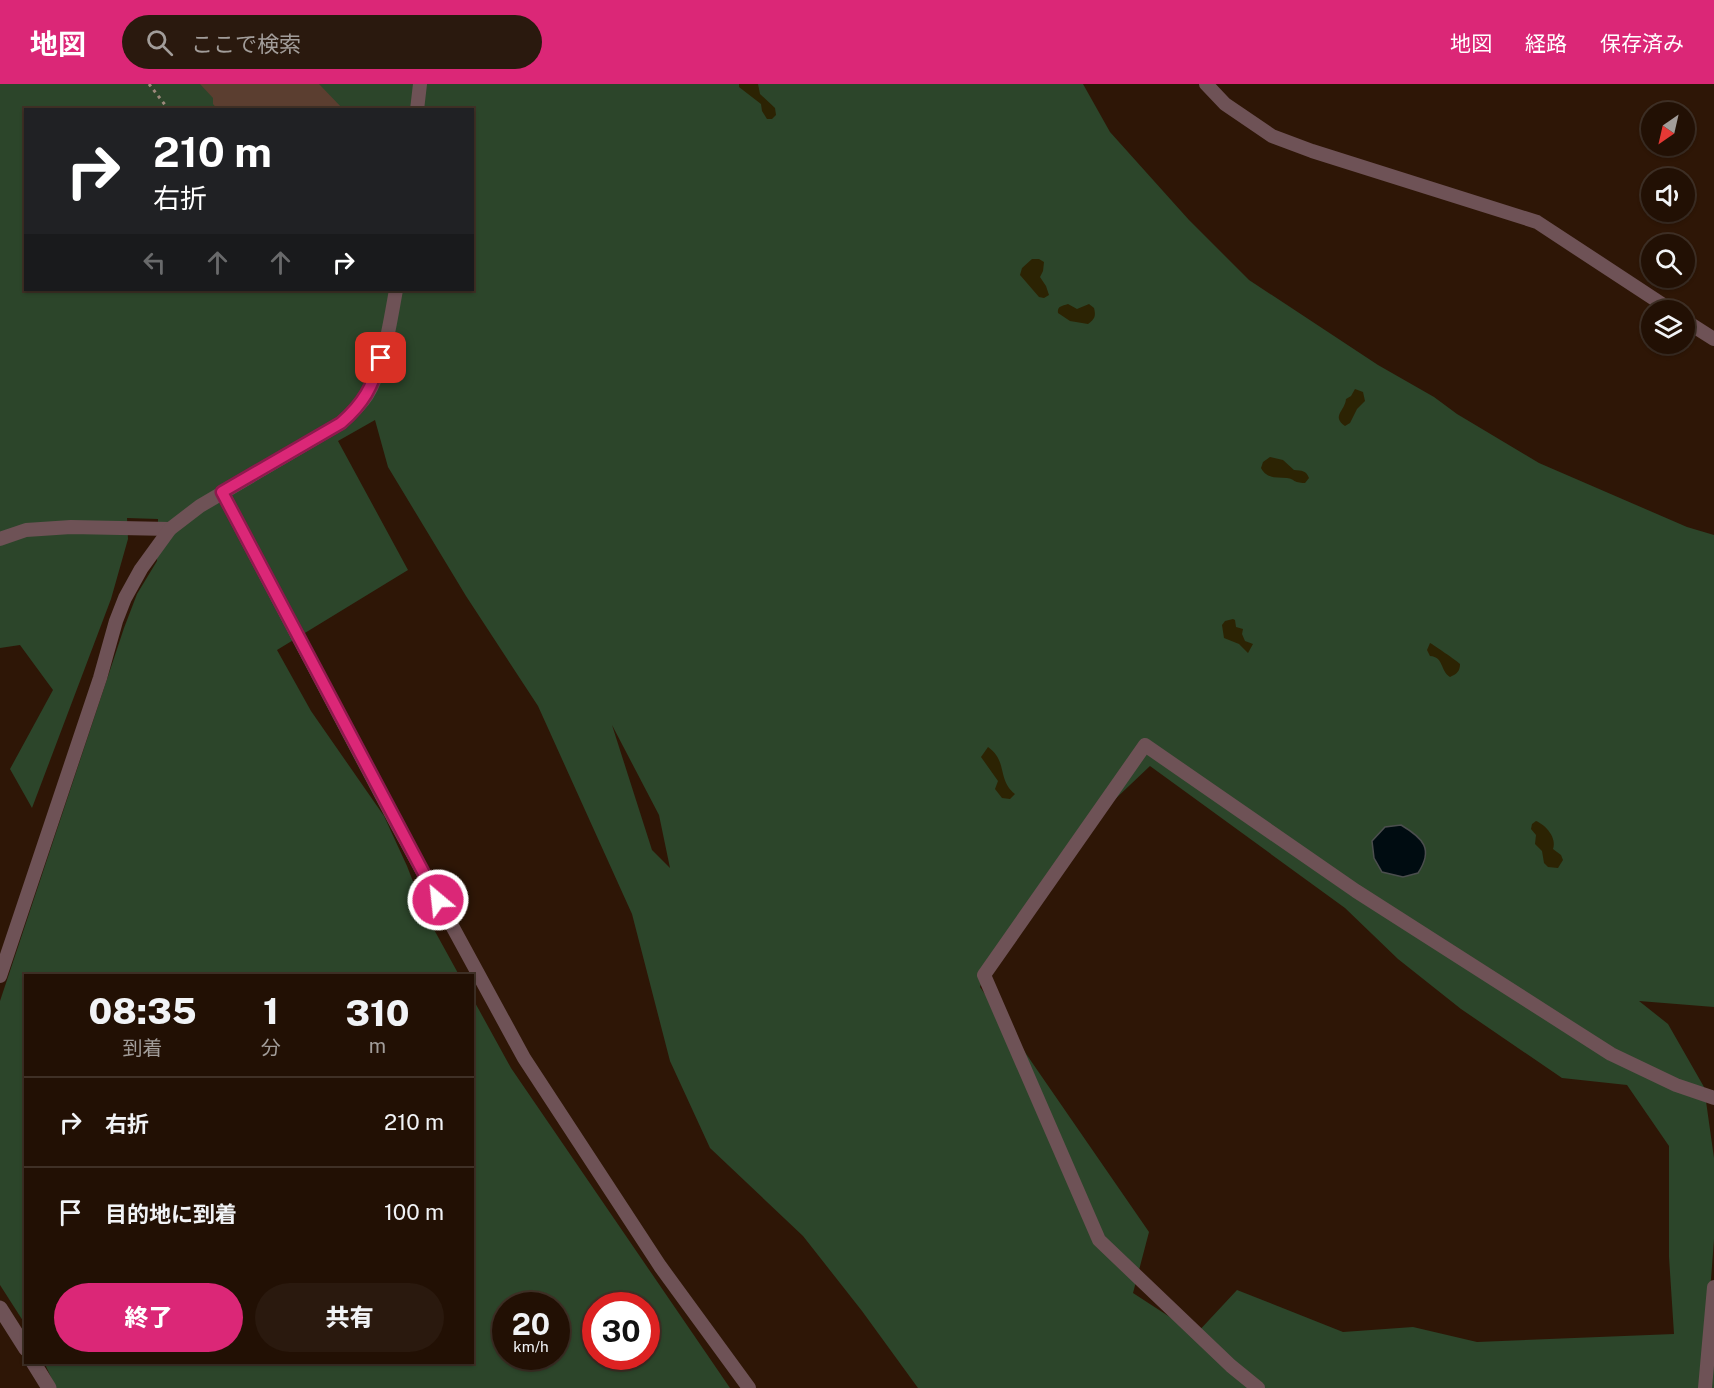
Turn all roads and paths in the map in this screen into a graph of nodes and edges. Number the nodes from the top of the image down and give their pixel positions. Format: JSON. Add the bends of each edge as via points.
{"nodes":[{"id":1,"x":149,"y":84,"type":"edge"},
{"id":2,"x":420,"y":84,"type":"edge"},
{"id":3,"x":1206,"y":84,"type":"edge"},
{"id":4,"x":167,"y":108,"type":"edge"},
{"id":5,"x":417,"y":108,"type":"edge"},
{"id":6,"x":396,"y":291,"type":"edge"},
{"id":7,"x":1656,"y":300,"type":"edge"},
{"id":8,"x":1695,"y":327,"type":"edge"},
{"id":9,"x":1714,"y":339,"type":"edge"},
{"id":10,"x":222,"y":492,"type":"junction"},
{"id":11,"x":170,"y":529,"type":"junction"},
{"id":12,"x":0,"y":539,"type":"edge"},
{"id":13,"x":0,"y":976,"type":"edge"},
{"id":14,"x":1714,"y":1098,"type":"edge"},
{"id":15,"x":1714,"y":1287,"type":"edge"},
{"id":16,"x":0,"y":1308,"type":"edge"},
{"id":17,"x":24,"y":1346,"type":"edge"},
{"id":18,"x":34,"y":1364,"type":"edge"},
{"id":19,"x":49,"y":1388,"type":"edge"},
{"id":20,"x":749,"y":1388,"type":"edge"},
{"id":21,"x":1258,"y":1388,"type":"edge"},
{"id":22,"x":1705,"y":1388,"type":"edge"}],
"edges":[{"from":1,"to":4,"type":"path"},
{"from":2,"to":5,"type":"street"},
{"from":3,"to":7,"type":"street","via":[[1225,104],[1272,136],[1537,222]]},
{"from":6,"to":10,"type":"street","via":[[374,381],[355,410],[341,423]]},
{"from":8,"to":9,"type":"street"},
{"from":10,"to":11,"type":"street"},
{"from":10,"to":20,"type":"street","via":[[524,1058],[660,1266]]},
{"from":11,"to":12,"type":"street","via":[[71,527],[26,530]]},
{"from":11,"to":13,"type":"street","via":[[125,598]]},
{"from":14,"to":21,"type":"street","via":[[1611,1054],[1356,891],[1145,745],[984,975],[1099,1240]]},
{"from":15,"to":22,"type":"street"},
{"from":16,"to":17,"type":"street"},
{"from":18,"to":19,"type":"street"}]}
